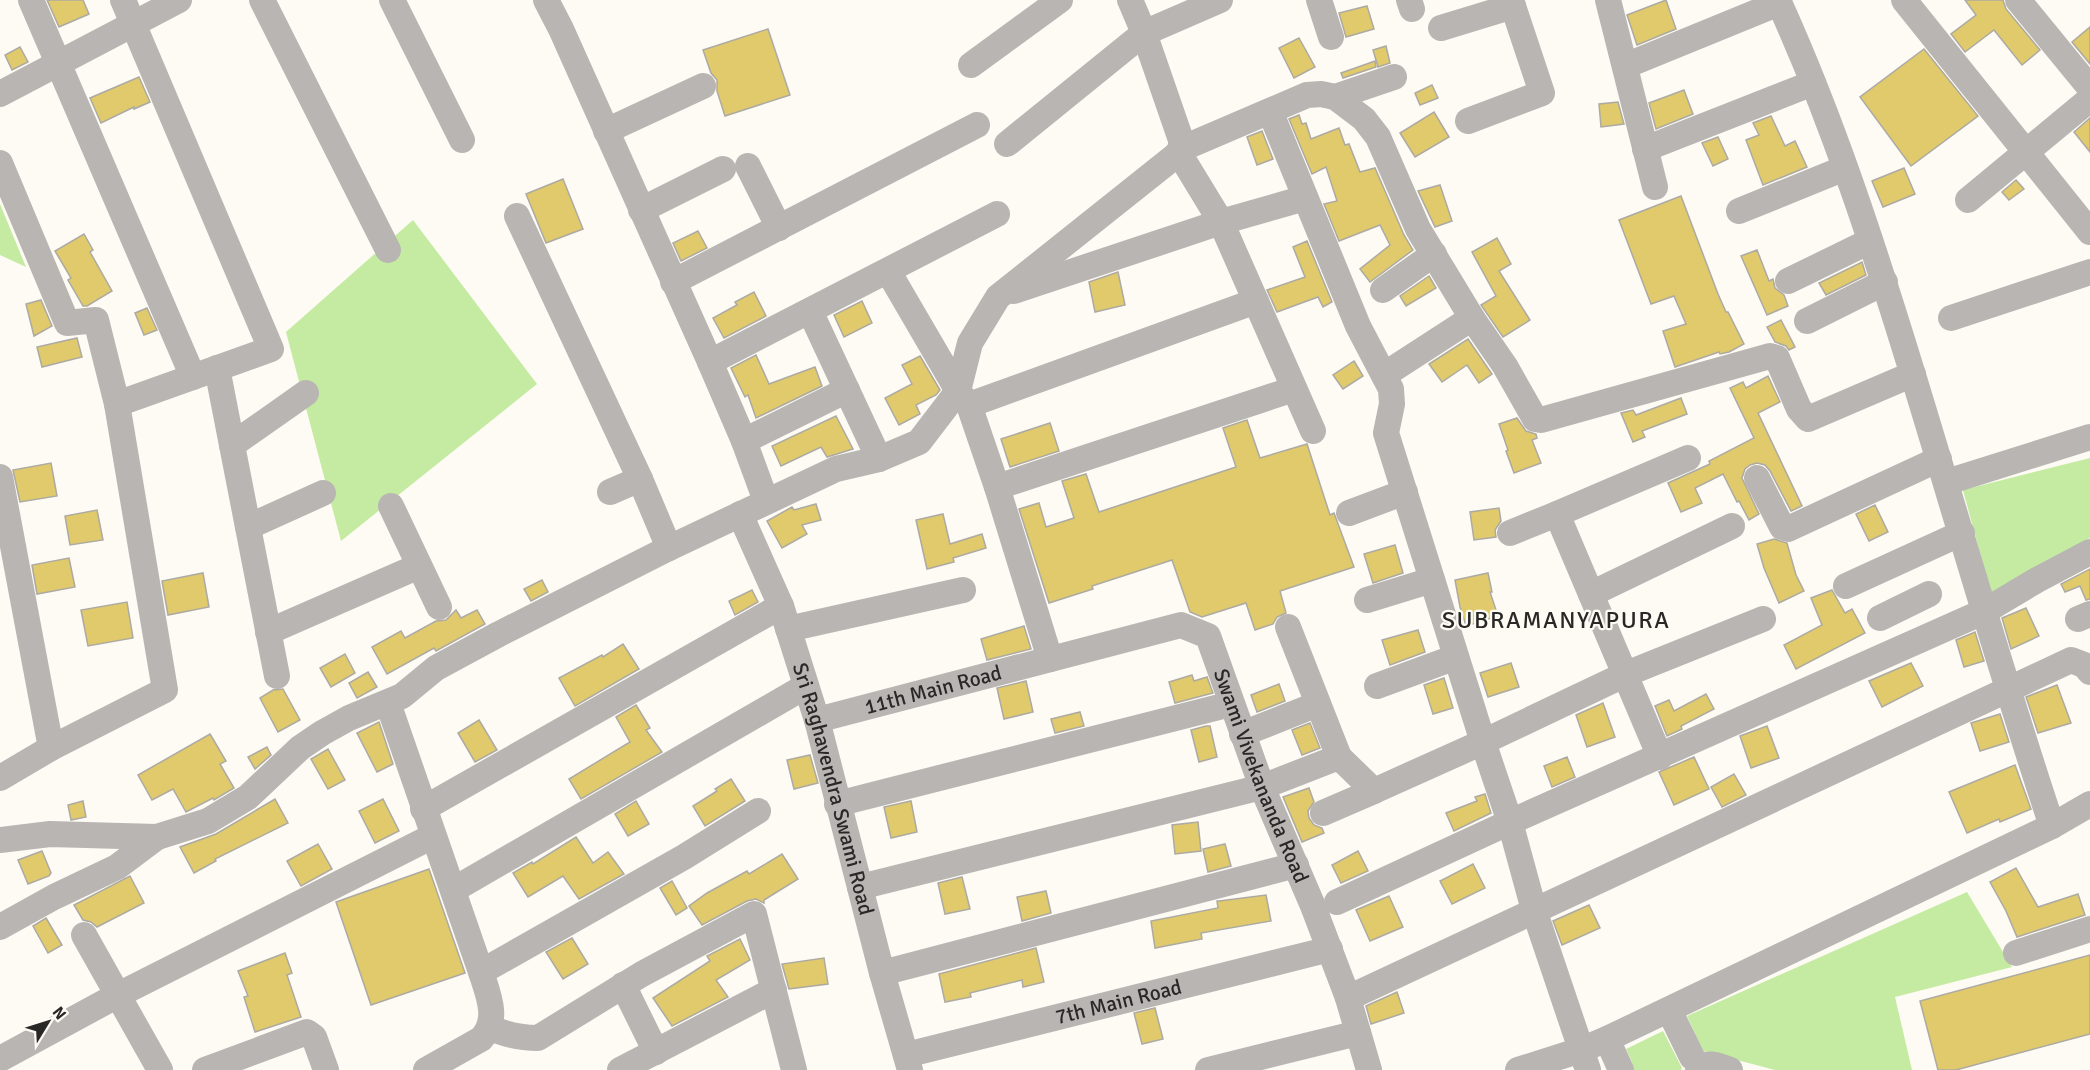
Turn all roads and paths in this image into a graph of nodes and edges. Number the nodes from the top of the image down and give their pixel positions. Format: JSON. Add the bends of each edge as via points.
{"nodes":[{"id":1,"x":31,"y":0,"type":"edge"},
{"id":2,"x":123,"y":0,"type":"edge"},
{"id":3,"x":179,"y":0,"type":"edge"},
{"id":4,"x":262,"y":0,"type":"edge"},
{"id":5,"x":392,"y":0,"type":"edge"},
{"id":6,"x":546,"y":0,"type":"edge"},
{"id":7,"x":1060,"y":0,"type":"edge"},
{"id":8,"x":1130,"y":0,"type":"edge"},
{"id":9,"x":1220,"y":0,"type":"edge"},
{"id":10,"x":1319,"y":0,"type":"edge"},
{"id":11,"x":1608,"y":0,"type":"edge"},
{"id":12,"x":1904,"y":0,"type":"edge"},
{"id":13,"x":2018,"y":0,"type":"edge"},
{"id":14,"x":1779,"y":1,"type":"edge"},
{"id":15,"x":1512,"y":3,"type":"edge"},
{"id":16,"x":134,"y":24,"type":"junction"},
{"id":17,"x":1441,"y":28,"type":"dead end"},
{"id":18,"x":1144,"y":33,"type":"junction"},
{"id":19,"x":1331,"y":37,"type":"dead end"},
{"id":20,"x":60,"y":63,"type":"junction"},
{"id":21,"x":971,"y":65,"type":"dead end"},
{"id":22,"x":1625,"y":66,"type":"junction"},
{"id":23,"x":1394,"y":77,"type":"dead end"},
{"id":24,"x":1813,"y":83,"type":"junction"},
{"id":25,"x":703,"y":86,"type":"dead end"},
{"id":26,"x":2090,"y":88,"type":"edge"},
{"id":27,"x":0,"y":94,"type":"edge"},
{"id":28,"x":1335,"y":97,"type":"junction"},
{"id":29,"x":2090,"y":99,"type":"edge"},
{"id":30,"x":1270,"y":111,"type":"junction"},
{"id":31,"x":1468,"y":120,"type":"dead end"},
{"id":32,"x":977,"y":125,"type":"dead end"},
{"id":33,"x":606,"y":131,"type":"junction"},
{"id":34,"x":462,"y":140,"type":"dead end"},
{"id":35,"x":1007,"y":144,"type":"dead end"},
{"id":36,"x":1645,"y":149,"type":"junction"},
{"id":37,"x":1180,"y":151,"type":"junction"},
{"id":38,"x":2027,"y":152,"type":"junction"},
{"id":39,"x":0,"y":163,"type":"edge"},
{"id":40,"x":1845,"y":168,"type":"junction"},
{"id":41,"x":1655,"y":187,"type":"dead end"},
{"id":42,"x":1305,"y":198,"type":"junction"},
{"id":43,"x":1968,"y":200,"type":"dead end"},
{"id":44,"x":641,"y":210,"type":"junction"},
{"id":45,"x":1739,"y":211,"type":"dead end"},
{"id":46,"x":997,"y":214,"type":"dead end"},
{"id":47,"x":517,"y":216,"type":"dead end"},
{"id":48,"x":1221,"y":222,"type":"junction"},
{"id":49,"x":779,"y":228,"type":"junction"},
{"id":50,"x":2090,"y":232,"type":"edge"},
{"id":51,"x":1870,"y":241,"type":"junction"},
{"id":52,"x":388,"y":250,"type":"dead end"},
{"id":53,"x":1434,"y":254,"type":"junction"},
{"id":54,"x":888,"y":271,"type":"junction"},
{"id":55,"x":2090,"y":272,"type":"edge"},
{"id":56,"x":1788,"y":281,"type":"dead end"},
{"id":57,"x":673,"y":282,"type":"junction"},
{"id":58,"x":1885,"y":282,"type":"junction"},
{"id":59,"x":1383,"y":290,"type":"dead end"},
{"id":60,"x":998,"y":297,"type":"junction"},
{"id":61,"x":1256,"y":301,"type":"junction"},
{"id":62,"x":810,"y":311,"type":"junction"},
{"id":63,"x":1473,"y":318,"type":"junction"},
{"id":64,"x":1951,"y":318,"type":"dead end"},
{"id":65,"x":1808,"y":321,"type":"dead end"},
{"id":66,"x":710,"y":362,"type":"junction"},
{"id":67,"x":217,"y":368,"type":"junction"},
{"id":68,"x":1913,"y":374,"type":"junction"},
{"id":69,"x":1384,"y":375,"type":"junction"},
{"id":70,"x":193,"y":377,"type":"junction"},
{"id":71,"x":1294,"y":389,"type":"junction"},
{"id":72,"x":847,"y":390,"type":"junction"},
{"id":73,"x":306,"y":393,"type":"dead end"},
{"id":74,"x":963,"y":398,"type":"junction"},
{"id":75,"x":117,"y":404,"type":"junction"},
{"id":76,"x":1312,"y":432,"type":"dead end"},
{"id":77,"x":2090,"y":437,"type":"edge"},
{"id":78,"x":744,"y":441,"type":"junction"},
{"id":79,"x":232,"y":445,"type":"junction"},
{"id":80,"x":2090,"y":451,"type":"edge"},
{"id":81,"x":1688,"y":458,"type":"dead end"},
{"id":82,"x":879,"y":459,"type":"junction"},
{"id":83,"x":0,"y":477,"type":"edge"},
{"id":84,"x":1757,"y":478,"type":"dead end"},
{"id":85,"x":1945,"y":478,"type":"junction"},
{"id":86,"x":640,"y":479,"type":"junction"},
{"id":87,"x":997,"y":487,"type":"junction"},
{"id":88,"x":610,"y":492,"type":"dead end"},
{"id":89,"x":1405,"y":492,"type":"junction"},
{"id":90,"x":323,"y":493,"type":"dead end"},
{"id":91,"x":766,"y":501,"type":"junction"},
{"id":92,"x":391,"y":506,"type":"dead end"},
{"id":93,"x":1348,"y":513,"type":"dead end"},
{"id":94,"x":740,"y":514,"type":"junction"},
{"id":95,"x":1557,"y":514,"type":"junction"},
{"id":96,"x":1732,"y":526,"type":"dead end"},
{"id":97,"x":248,"y":527,"type":"junction"},
{"id":98,"x":1510,"y":533,"type":"dead end"},
{"id":99,"x":1962,"y":533,"type":"junction"},
{"id":100,"x":669,"y":548,"type":"junction"},
{"id":101,"x":2090,"y":552,"type":"edge"},
{"id":102,"x":419,"y":566,"type":"junction"},
{"id":103,"x":1432,"y":580,"type":"junction"},
{"id":104,"x":1846,"y":586,"type":"dead end"},
{"id":105,"x":963,"y":590,"type":"dead end"},
{"id":106,"x":1591,"y":594,"type":"junction"},
{"id":107,"x":1929,"y":594,"type":"dead end"},
{"id":108,"x":1367,"y":600,"type":"dead end"},
{"id":109,"x":1906,"y":606,"type":"junction"},
{"id":110,"x":439,"y":607,"type":"dead end"},
{"id":111,"x":1985,"y":611,"type":"junction"},
{"id":112,"x":785,"y":618,"type":"junction"},
{"id":113,"x":1880,"y":618,"type":"dead end"},
{"id":114,"x":1762,"y":619,"type":"dead end"},
{"id":115,"x":1288,"y":627,"type":"dead end"},
{"id":116,"x":268,"y":632,"type":"junction"},
{"id":117,"x":1921,"y":639,"type":"junction"},
{"id":118,"x":1456,"y":657,"type":"junction"},
{"id":119,"x":1050,"y":659,"type":"junction"},
{"id":120,"x":2090,"y":672,"type":"edge"},
{"id":121,"x":1626,"y":674,"type":"junction"},
{"id":122,"x":277,"y":676,"type":"dead end"},
{"id":123,"x":806,"y":686,"type":"junction"},
{"id":124,"x":1377,"y":686,"type":"dead end"},
{"id":125,"x":2007,"y":690,"type":"junction"},
{"id":126,"x":388,"y":703,"type":"junction"},
{"id":127,"x":1231,"y":704,"type":"junction"},
{"id":128,"x":1318,"y":705,"type":"junction"},
{"id":129,"x":817,"y":720,"type":"junction"},
{"id":130,"x":1242,"y":734,"type":"junction"},
{"id":131,"x":1483,"y":742,"type":"junction"},
{"id":132,"x":51,"y":748,"type":"junction"},
{"id":133,"x":1339,"y":757,"type":"junction"},
{"id":134,"x":1660,"y":757,"type":"junction"},
{"id":135,"x":0,"y":778,"type":"edge"},
{"id":136,"x":1262,"y":787,"type":"junction"},
{"id":137,"x":1374,"y":791,"type":"junction"},
{"id":138,"x":837,"y":804,"type":"junction"},
{"id":139,"x":2090,"y":804,"type":"edge"},
{"id":140,"x":423,"y":809,"type":"junction"},
{"id":141,"x":758,"y":811,"type":"dead end"},
{"id":142,"x":1323,"y":813,"type":"dead end"},
{"id":143,"x":1510,"y":822,"type":"junction"},
{"id":144,"x":2052,"y":826,"type":"junction"},
{"id":145,"x":433,"y":836,"type":"junction"},
{"id":146,"x":157,"y":837,"type":"junction"},
{"id":147,"x":0,"y":840,"type":"edge"},
{"id":148,"x":1296,"y":865,"type":"junction"},
{"id":149,"x":860,"y":887,"type":"junction"},
{"id":150,"x":453,"y":890,"type":"junction"},
{"id":151,"x":1337,"y":902,"type":"dead end"},
{"id":152,"x":1534,"y":910,"type":"junction"},
{"id":153,"x":0,"y":927,"type":"edge"},
{"id":154,"x":2090,"y":929,"type":"edge"},
{"id":155,"x":84,"y":935,"type":"dead end"},
{"id":156,"x":1330,"y":949,"type":"junction"},
{"id":157,"x":2016,"y":953,"type":"dead end"},
{"id":158,"x":481,"y":972,"type":"junction"},
{"id":159,"x":882,"y":973,"type":"junction"},
{"id":160,"x":623,"y":986,"type":"junction"},
{"id":161,"x":774,"y":990,"type":"junction"},
{"id":162,"x":118,"y":995,"type":"junction"},
{"id":163,"x":1348,"y":998,"type":"junction"},
{"id":164,"x":1669,"y":1010,"type":"junction"},
{"id":165,"x":490,"y":1027,"type":"junction"},
{"id":166,"x":1358,"y":1033,"type":"junction"},
{"id":167,"x":1607,"y":1039,"type":"junction"},
{"id":168,"x":656,"y":1052,"type":"junction"},
{"id":169,"x":0,"y":1059,"type":"edge"},
{"id":170,"x":1584,"y":1060,"type":"edge"},
{"id":171,"x":908,"y":1062,"type":"edge"},
{"id":172,"x":1695,"y":1063,"type":"edge"},
{"id":173,"x":441,"y":1066,"type":"edge"},
{"id":174,"x":628,"y":1068,"type":"edge"},
{"id":175,"x":160,"y":1070,"type":"edge"},
{"id":176,"x":205,"y":1070,"type":"edge"},
{"id":177,"x":326,"y":1070,"type":"edge"},
{"id":178,"x":795,"y":1070,"type":"edge"},
{"id":179,"x":1208,"y":1070,"type":"edge"},
{"id":180,"x":1369,"y":1070,"type":"edge"},
{"id":181,"x":1518,"y":1070,"type":"edge"},
{"id":182,"x":1621,"y":1070,"type":"edge"},
{"id":183,"x":1730,"y":1070,"type":"edge"}],
"edges":[{"from":1,"to":20,"type":"street"},
{"from":2,"to":16,"type":"street"},
{"from":3,"to":16,"type":"street"},
{"from":4,"to":52,"type":"street"},
{"from":5,"to":34,"type":"street"},
{"from":6,"to":33,"type":"street"},
{"from":7,"to":21,"type":"street"},
{"from":8,"to":18,"type":"street"},
{"from":9,"to":18,"type":"street"},
{"from":10,"to":19,"type":"street"},
{"from":11,"to":22,"type":"street"},
{"from":12,"to":38,"type":"street"},
{"from":13,"to":26,"type":"street"},
{"from":14,"to":22,"type":"street"},
{"from":14,"to":24,"type":"street"},
{"from":15,"to":17,"type":"street"},
{"from":15,"to":31,"type":"street","via":[[1542,93]]},
{"from":16,"to":20,"type":"street"},
{"from":16,"to":67,"type":"street","via":[[271,349]]},
{"from":18,"to":35,"type":"street"},
{"from":18,"to":37,"type":"street","via":[[1181,140]]},
{"from":20,"to":27,"type":"street"},
{"from":20,"to":70,"type":"street"},
{"from":22,"to":36,"type":"street"},
{"from":23,"to":28,"type":"street"},
{"from":24,"to":36,"type":"street"},
{"from":24,"to":40,"type":"street"},
{"from":25,"to":33,"type":"street"},
{"from":28,"to":30,"type":"street","via":[[1308,94]]},
{"from":28,"to":53,"type":"street","via":[[1364,119],[1378,137],[1418,229]]},
{"from":29,"to":38,"type":"street"},
{"from":30,"to":37,"type":"street"},
{"from":30,"to":42,"type":"street"},
{"from":32,"to":49,"type":"street"},
{"from":33,"to":44,"type":"street"},
{"from":36,"to":41,"type":"street"},
{"from":37,"to":48,"type":"street"},
{"from":37,"to":60,"type":"street"},
{"from":38,"to":43,"type":"street"},
{"from":38,"to":50,"type":"street"},
{"from":39,"to":75,"type":"street","via":[[67,323],[96,320]]},
{"from":40,"to":45,"type":"street"},
{"from":40,"to":51,"type":"street"},
{"from":42,"to":48,"type":"street"},
{"from":42,"to":69,"type":"street","via":[[1358,326]]},
{"from":44,"to":49,"type":"street","via":[[735,167]]},
{"from":44,"to":57,"type":"street"},
{"from":46,"to":54,"type":"street"},
{"from":47,"to":86,"type":"street"},
{"from":48,"to":60,"type":"street"},
{"from":48,"to":61,"type":"street"},
{"from":49,"to":57,"type":"street"},
{"from":51,"to":56,"type":"street"},
{"from":51,"to":58,"type":"street"},
{"from":53,"to":59,"type":"street"},
{"from":53,"to":63,"type":"street"},
{"from":54,"to":62,"type":"street"},
{"from":54,"to":74,"type":"street"},
{"from":55,"to":64,"type":"street"},
{"from":57,"to":66,"type":"street"},
{"from":58,"to":65,"type":"street"},
{"from":58,"to":68,"type":"street"},
{"from":60,"to":74,"type":"street","via":[[970,343]]},
{"from":61,"to":71,"type":"street"},
{"from":61,"to":74,"type":"street"},
{"from":62,"to":66,"type":"street"},
{"from":62,"to":72,"type":"street"},
{"from":63,"to":68,"type":"street","via":[[1531,414],[1541,420],[1770,356],[1777,358],[1799,409],[1808,419]]},
{"from":63,"to":69,"type":"street"},
{"from":66,"to":78,"type":"street"},
{"from":67,"to":70,"type":"street"},
{"from":67,"to":79,"type":"street"},
{"from":68,"to":85,"type":"street"},
{"from":69,"to":89,"type":"street","via":[[1392,394],[1386,433]]},
{"from":70,"to":75,"type":"street"},
{"from":71,"to":76,"type":"street"},
{"from":71,"to":87,"type":"street"},
{"from":72,"to":78,"type":"street"},
{"from":72,"to":82,"type":"street"},
{"from":73,"to":79,"type":"street"},
{"from":74,"to":82,"type":"street","via":[[919,442]]},
{"from":74,"to":87,"type":"street"},
{"from":75,"to":132,"type":"street","via":[[165,690]]},
{"from":77,"to":85,"type":"street"},
{"from":78,"to":91,"type":"street"},
{"from":79,"to":97,"type":"street"},
{"from":80,"to":85,"type":"street"},
{"from":81,"to":95,"type":"street"},
{"from":82,"to":91,"type":"street","via":[[836,469]]},
{"from":83,"to":132,"type":"street"},
{"from":84,"to":85,"type":"street","via":[[1782,527],[1788,529]]},
{"from":85,"to":99,"type":"street"},
{"from":86,"to":88,"type":"street"},
{"from":86,"to":100,"type":"street"},
{"from":87,"to":119,"type":"street"},
{"from":89,"to":93,"type":"street"},
{"from":89,"to":103,"type":"street"},
{"from":90,"to":97,"type":"street"},
{"from":91,"to":94,"type":"street"},
{"from":92,"to":102,"type":"street"},
{"from":94,"to":100,"type":"street"},
{"from":94,"to":112,"type":"street","name":"Sri Raghavendra Swami Road"},
{"from":95,"to":98,"type":"street"},
{"from":95,"to":106,"type":"street"},
{"from":96,"to":106,"type":"street"},
{"from":97,"to":116,"type":"street"},
{"from":99,"to":104,"type":"street"},
{"from":99,"to":111,"type":"street"},
{"from":100,"to":126,"type":"street","via":[[436,668]]},
{"from":101,"to":111,"type":"street"},
{"from":102,"to":110,"type":"street"},
{"from":102,"to":116,"type":"street"},
{"from":103,"to":108,"type":"street"},
{"from":103,"to":118,"type":"street"},
{"from":105,"to":112,"type":"street"},
{"from":106,"to":121,"type":"street"},
{"from":107,"to":109,"type":"street"},
{"from":109,"to":113,"type":"street"},
{"from":109,"to":117,"type":"street"},
{"from":111,"to":117,"type":"street"},
{"from":111,"to":125,"type":"street"},
{"from":112,"to":123,"type":"street","name":"Sri Raghavendra Swami Road"},
{"from":112,"to":140,"type":"street"},
{"from":114,"to":121,"type":"street"},
{"from":115,"to":128,"type":"street"},
{"from":116,"to":122,"type":"street"},
{"from":117,"to":134,"type":"street"},
{"from":118,"to":124,"type":"street"},
{"from":118,"to":131,"type":"street"},
{"from":119,"to":127,"type":"street","name":"Swami Vivekananda Road","via":[[1181,625],[1208,636]]},
{"from":119,"to":129,"type":"street","name":"11th Main Road"},
{"from":120,"to":125,"type":"street","via":[[2071,660]]},
{"from":121,"to":131,"type":"street"},
{"from":121,"to":134,"type":"street"},
{"from":123,"to":129,"type":"street","name":"Sri Raghavendra Swami Road"},
{"from":123,"to":150,"type":"street"},
{"from":125,"to":144,"type":"street"},
{"from":125,"to":152,"type":"street"},
{"from":126,"to":140,"type":"street"},
{"from":126,"to":146,"type":"street","via":[[349,718],[314,738],[230,809],[208,821]]},
{"from":127,"to":130,"type":"street","name":"Swami Vivekananda Road"},
{"from":127,"to":138,"type":"street"},
{"from":128,"to":130,"type":"street"},
{"from":128,"to":133,"type":"street"},
{"from":129,"to":138,"type":"street","name":"Sri Raghavendra Swami Road"},
{"from":130,"to":136,"type":"street","name":"Swami Vivekananda Road"},
{"from":131,"to":137,"type":"street"},
{"from":131,"to":143,"type":"street"},
{"from":132,"to":135,"type":"street"},
{"from":133,"to":136,"type":"street"},
{"from":133,"to":137,"type":"street"},
{"from":134,"to":143,"type":"street"},
{"from":136,"to":148,"type":"street","name":"Swami Vivekananda Road"},
{"from":136,"to":149,"type":"street"},
{"from":137,"to":142,"type":"street"},
{"from":138,"to":149,"type":"street","name":"Sri Raghavendra Swami Road"},
{"from":139,"to":144,"type":"street"},
{"from":140,"to":145,"type":"street"},
{"from":141,"to":158,"type":"street"},
{"from":143,"to":151,"type":"street"},
{"from":143,"to":152,"type":"street"},
{"from":144,"to":164,"type":"street"},
{"from":145,"to":150,"type":"street"},
{"from":145,"to":162,"type":"street"},
{"from":146,"to":147,"type":"street","via":[[50,834]]},
{"from":146,"to":153,"type":"street","via":[[117,867]]},
{"from":148,"to":156,"type":"street","name":"Swami Vivekananda Road"},
{"from":148,"to":159,"type":"street"},
{"from":149,"to":159,"type":"street","name":"Sri Raghavendra Swami Road"},
{"from":150,"to":158,"type":"street"},
{"from":152,"to":163,"type":"street"},
{"from":152,"to":170,"type":"street"},
{"from":154,"to":157,"type":"street"},
{"from":155,"to":162,"type":"street"},
{"from":156,"to":163,"type":"street","name":"Swami Vivekananda Road"},
{"from":156,"to":171,"type":"street","name":"7th Main Road"},
{"from":158,"to":165,"type":"street","via":[[491,1004]]},
{"from":159,"to":171,"type":"street","name":"Sri Raghavendra Swami Road"},
{"from":160,"to":161,"type":"street","via":[[754,914]]},
{"from":160,"to":165,"type":"street","via":[[538,1038],[502,1033]]},
{"from":160,"to":168,"type":"street"},
{"from":161,"to":168,"type":"street"},
{"from":161,"to":178,"type":"street"},
{"from":162,"to":169,"type":"street"},
{"from":162,"to":175,"type":"street"},
{"from":163,"to":166,"type":"street","name":"Swami Vivekananda Road"},
{"from":164,"to":167,"type":"street"},
{"from":164,"to":172,"type":"street"},
{"from":165,"to":173,"type":"street","via":[[481,1039]]},
{"from":166,"to":179,"type":"street"},
{"from":166,"to":180,"type":"street","name":"Swami Vivekananda Road"},
{"from":167,"to":170,"type":"street"},
{"from":167,"to":182,"type":"street"},
{"from":168,"to":174,"type":"street"},
{"from":170,"to":181,"type":"street"},
{"from":172,"to":183,"type":"street"},
{"from":176,"to":177,"type":"street","via":[[307,1032],[314,1037]]}]}
